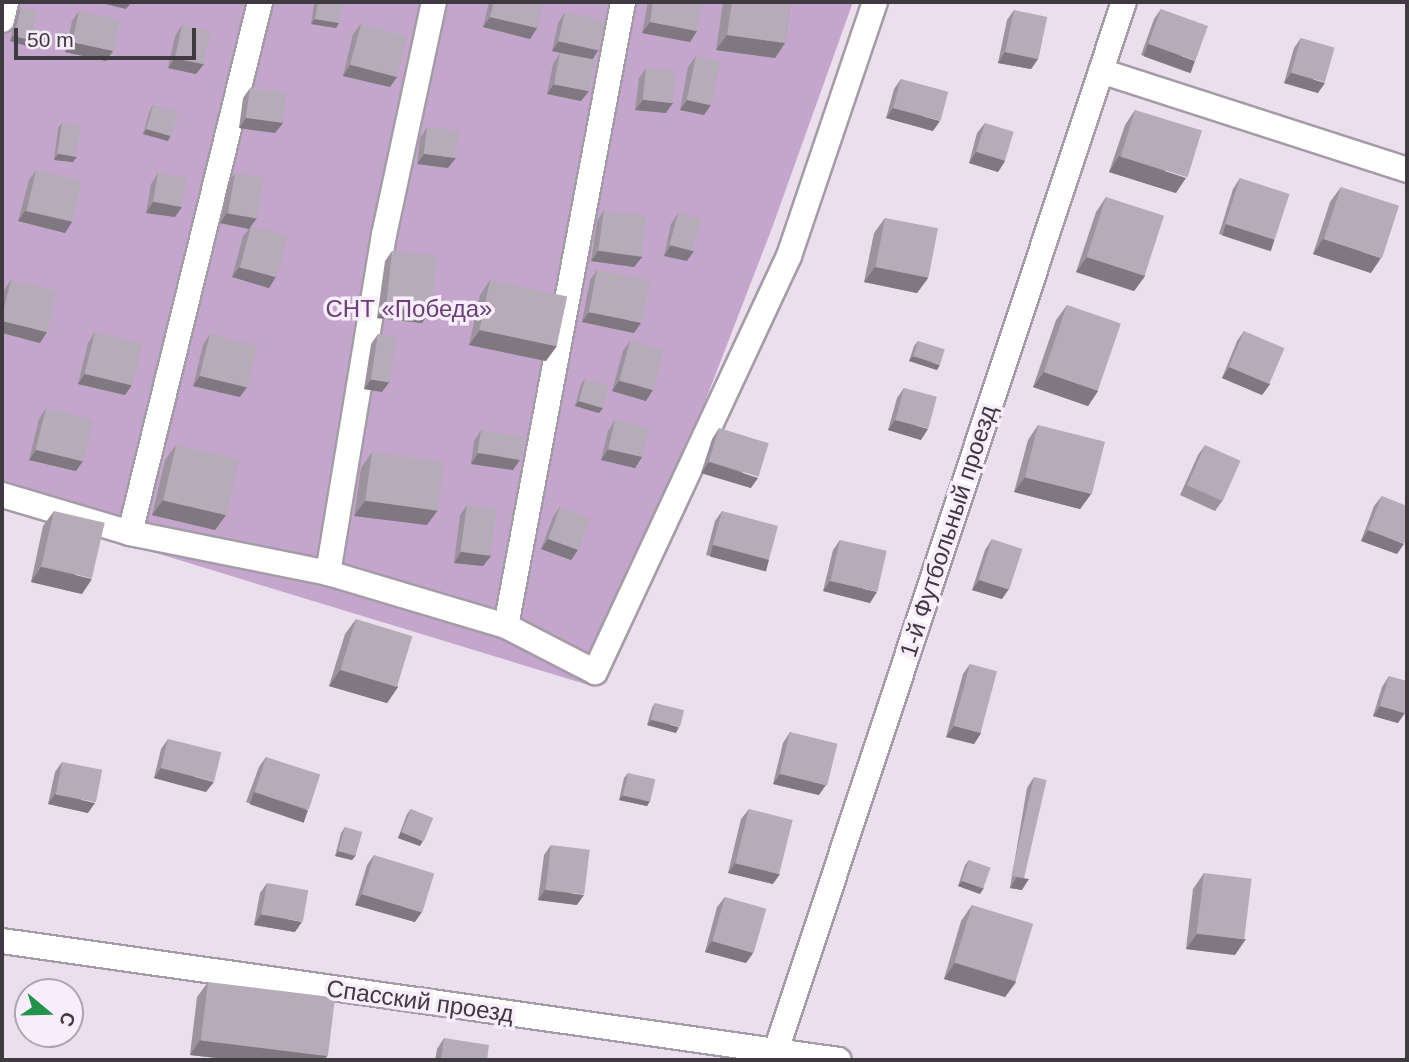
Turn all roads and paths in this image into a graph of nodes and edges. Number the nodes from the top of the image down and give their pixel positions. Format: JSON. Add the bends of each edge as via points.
{"nodes":[{"id":1,"x":6,"y":2,"type":"edge"},
{"id":2,"x":260,"y":2,"type":"edge"},
{"id":3,"x":434,"y":2,"type":"edge"},
{"id":4,"x":623,"y":2,"type":"edge"},
{"id":5,"x":875,"y":2,"type":"edge"},
{"id":6,"x":1124,"y":2,"type":"edge"},
{"id":7,"x":2,"y":20,"type":"edge"},
{"id":8,"x":1101,"y":71,"type":"junction"},
{"id":9,"x":1407,"y":170,"type":"edge"},
{"id":10,"x":2,"y":495,"type":"edge"},
{"id":11,"x":130,"y":533,"type":"junction"},
{"id":12,"x":328,"y":573,"type":"junction"},
{"id":13,"x":506,"y":626,"type":"junction"},
{"id":14,"x":2,"y":941,"type":"edge"},
{"id":15,"x":774,"y":1056,"type":"edge"},
{"id":16,"x":839,"y":1060,"type":"edge"}],
"edges":[{"from":1,"to":7,"type":"street"},
{"from":2,"to":11,"type":"street"},
{"from":3,"to":12,"type":"street","via":[[384,235]]},
{"from":4,"to":13,"type":"street"},
{"from":5,"to":13,"type":"street","via":[[789,256],[594,673]]},
{"from":6,"to":8,"type":"street","name":"1-й Футбольный проезд"},
{"from":8,"to":9,"type":"street"},
{"from":8,"to":15,"type":"street","name":"1-й Футбольный проезд"},
{"from":10,"to":11,"type":"street"},
{"from":11,"to":12,"type":"street"},
{"from":12,"to":13,"type":"street"},
{"from":14,"to":15,"type":"street","name":"Спасский проезд"},
{"from":15,"to":16,"type":"street","name":"Спасский проезд"}]}
